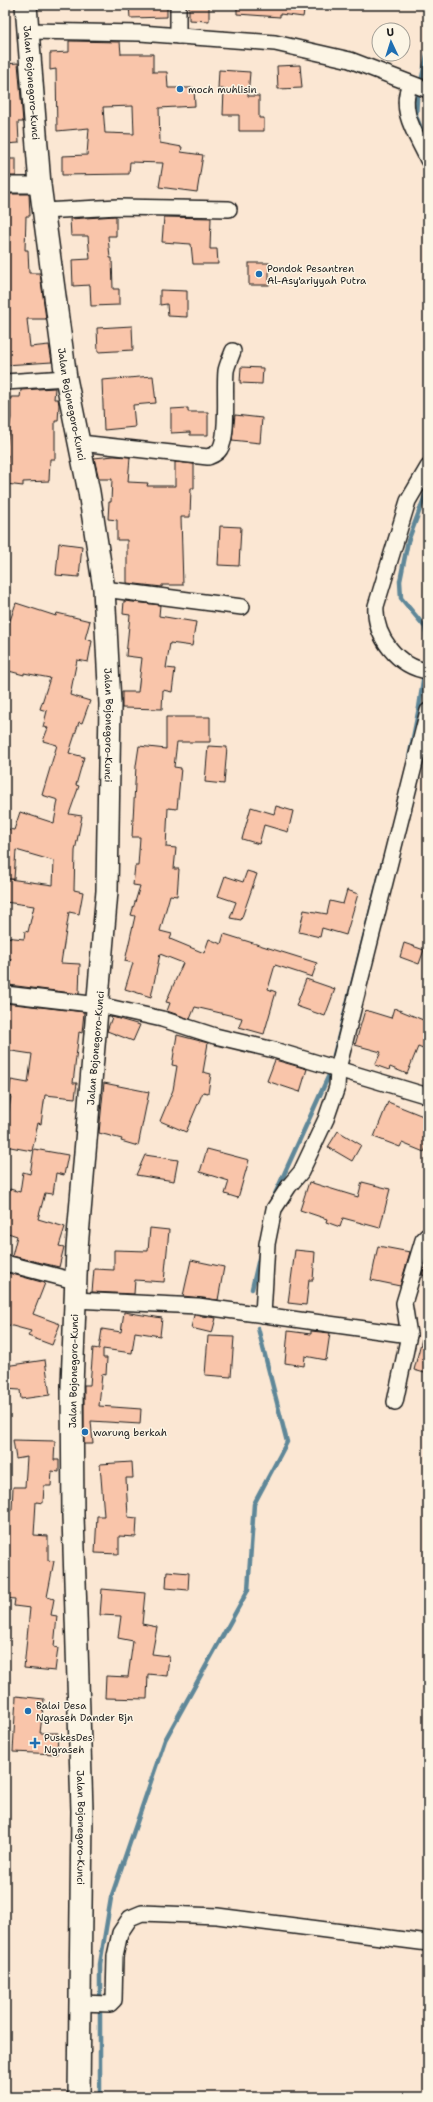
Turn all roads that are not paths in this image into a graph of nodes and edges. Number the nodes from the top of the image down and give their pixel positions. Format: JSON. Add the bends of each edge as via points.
{"nodes":[{"id":1,"x":26,"y":5,"type":"edge"},
{"id":2,"x":178,"y":5,"type":"edge"},
{"id":3,"x":28,"y":31,"type":"junction"},
{"id":4,"x":178,"y":36,"type":"junction"},
{"id":5,"x":420,"y":87,"type":"edge"},
{"id":6,"x":428,"y":160,"type":"edge"},
{"id":7,"x":5,"y":185,"type":"edge"},
{"id":8,"x":40,"y":185,"type":"junction"},
{"id":9,"x":229,"y":209,"type":"dead end"},
{"id":10,"x":43,"y":211,"type":"junction"},
{"id":11,"x":233,"y":351,"type":"dead end"},
{"id":12,"x":66,"y":378,"type":"junction"},
{"id":13,"x":5,"y":382,"type":"edge"},
{"id":14,"x":80,"y":443,"type":"junction"},
{"id":15,"x":428,"y":467,"type":"edge"},
{"id":16,"x":104,"y":589,"type":"junction"},
{"id":17,"x":242,"y":607,"type":"dead end"},
{"id":18,"x":422,"y":670,"type":"edge"},
{"id":19,"x":428,"y":711,"type":"edge"},
{"id":20,"x":5,"y":994,"type":"edge"},
{"id":21,"x":99,"y":1006,"type":"junction"},
{"id":22,"x":336,"y":1069,"type":"junction"},
{"id":23,"x":428,"y":1096,"type":"edge"},
{"id":24,"x":428,"y":1235,"type":"edge"},
{"id":25,"x":5,"y":1263,"type":"edge"},
{"id":26,"x":75,"y":1291,"type":"junction"},
{"id":27,"x":257,"y":1314,"type":"junction"},
{"id":28,"x":409,"y":1335,"type":"junction"},
{"id":29,"x":395,"y":1402,"type":"dead end"},
{"id":30,"x":428,"y":1943,"type":"edge"},
{"id":31,"x":86,"y":2003,"type":"junction"},
{"id":32,"x":79,"y":2097,"type":"edge"}],
"edges":[{"from":1,"to":3,"type":"main road","name":"Jalan Bojonegoro-Kunci"},
{"from":2,"to":4,"type":"street"},
{"from":3,"to":4,"type":"street"},
{"from":3,"to":8,"type":"main road","name":"Jalan Bojonegoro-Kunci"},
{"from":4,"to":5,"type":"street","via":[[275,43],[310,50],[350,60]]},
{"from":5,"to":6,"type":"street","via":[[406,93],[408,118]]},
{"from":7,"to":8,"type":"street"},
{"from":8,"to":10,"type":"main road","name":"Jalan Bojonegoro-Kunci"},
{"from":9,"to":10,"type":"street","via":[[118,207]]},
{"from":10,"to":12,"type":"main road","name":"Jalan Bojonegoro-Kunci"},
{"from":11,"to":14,"type":"street","via":[[226,371],[224,434],[221,448],[215,454],[208,457]]},
{"from":12,"to":13,"type":"street"},
{"from":12,"to":14,"type":"main road","name":"Jalan Bojonegoro-Kunci"},
{"from":14,"to":16,"type":"main road","name":"Jalan Bojonegoro-Kunci"},
{"from":15,"to":18,"type":"street","via":[[408,501],[375,616],[376,625],[389,648]]},
{"from":16,"to":17,"type":"street"},
{"from":16,"to":21,"type":"main road","name":"Jalan Bojonegoro-Kunci","via":[[110,735],[107,891]]},
{"from":19,"to":22,"type":"street"},
{"from":20,"to":21,"type":"street"},
{"from":21,"to":22,"type":"street","via":[[162,1018],[215,1036],[274,1050]]},
{"from":21,"to":26,"type":"main road","name":"Jalan Bojonegoro-Kunci"},
{"from":22,"to":23,"type":"street"},
{"from":22,"to":27,"type":"street","via":[[337,1087],[326,1119],[301,1172],[288,1186],[274,1209]]},
{"from":24,"to":28,"type":"street","via":[[423,1240],[404,1303]]},
{"from":25,"to":26,"type":"street"},
{"from":26,"to":27,"type":"street"},
{"from":26,"to":31,"type":"main road","name":"Jalan Bojonegoro-Kunci","via":[[72,1442]]},
{"from":27,"to":28,"type":"street"},
{"from":28,"to":29,"type":"street"},
{"from":30,"to":31,"type":"street","via":[[224,1917],[142,1913],[130,1918],[120,1933],[114,1956],[114,2000],[110,2004]]},
{"from":31,"to":32,"type":"main road","name":"Jalan Bojonegoro-Kunci"}]}
